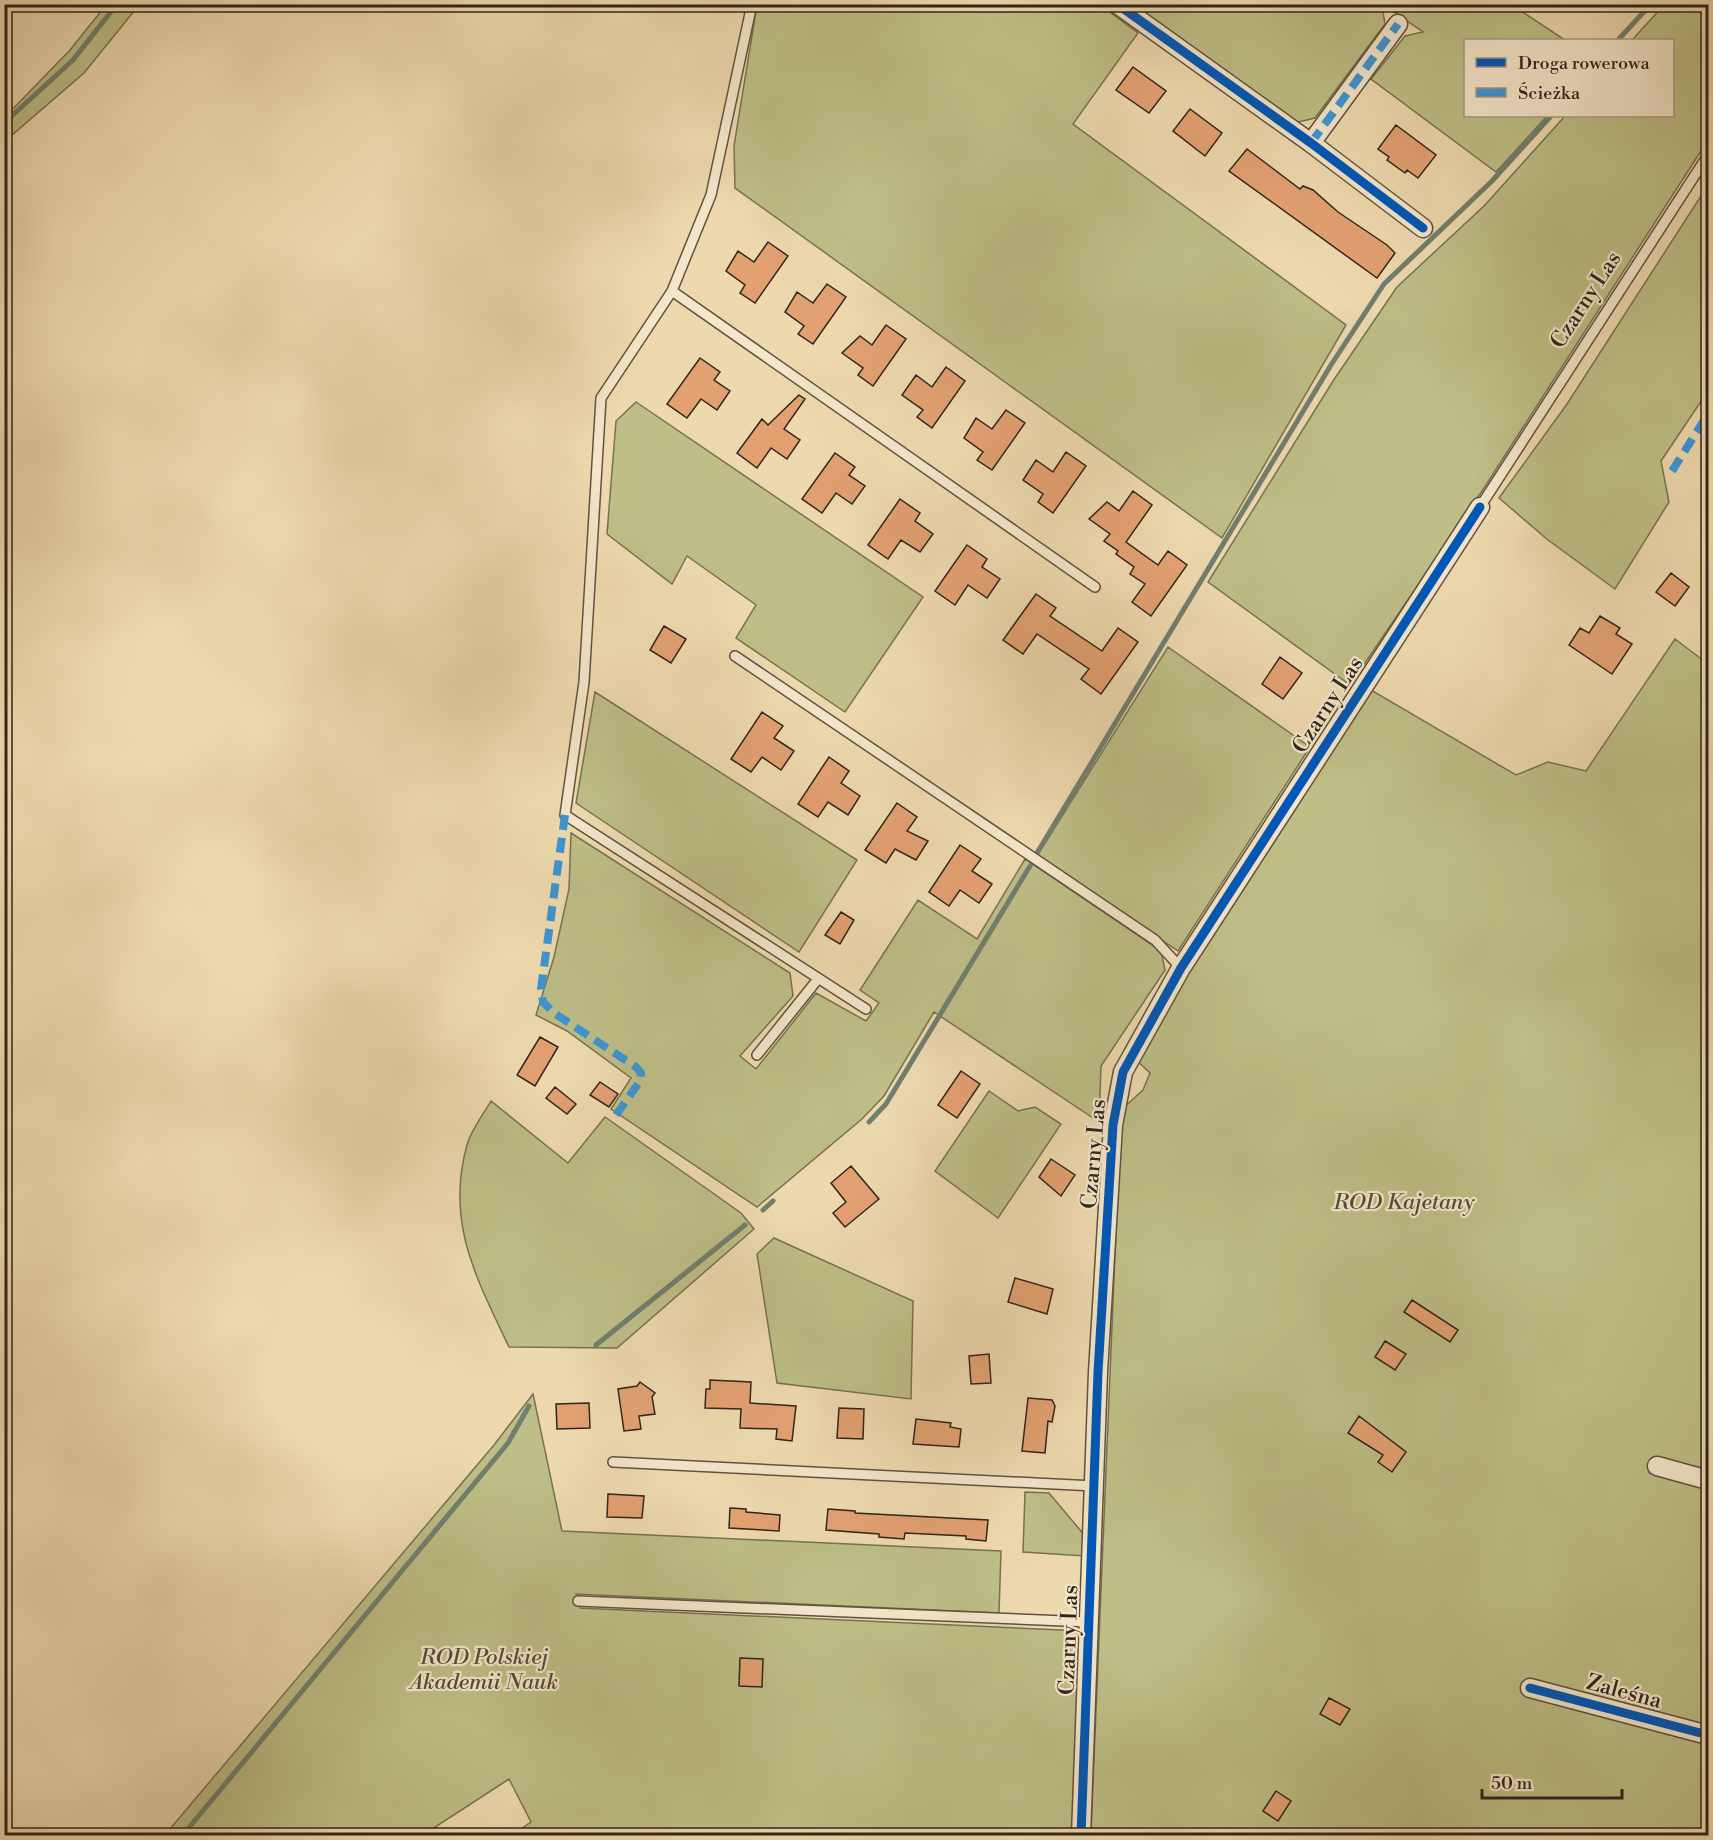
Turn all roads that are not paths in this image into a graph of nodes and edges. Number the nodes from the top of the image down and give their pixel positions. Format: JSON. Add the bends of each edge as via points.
{"nodes":[{"id":1,"x":752,"y":4,"type":"edge"},
{"id":2,"x":1117,"y":4,"type":"edge"},
{"id":3,"x":1398,"y":24,"type":"dead end"},
{"id":4,"x":1311,"y":143,"type":"junction"},
{"id":5,"x":1708,"y":154,"type":"edge"},
{"id":6,"x":1423,"y":228,"type":"dead end"},
{"id":7,"x":672,"y":291,"type":"junction"},
{"id":8,"x":1480,"y":507,"type":"joint"},
{"id":9,"x":1095,"y":588,"type":"dead end"},
{"id":10,"x":735,"y":656,"type":"dead end"},
{"id":11,"x":1181,"y":968,"type":"junction"},
{"id":12,"x":818,"y":979,"type":"junction"},
{"id":13,"x":866,"y":1009,"type":"dead end"},
{"id":14,"x":757,"y":1054,"type":"dead end"},
{"id":15,"x":614,"y":1462,"type":"dead end"},
{"id":16,"x":1657,"y":1466,"type":"dead end"},
{"id":17,"x":1708,"y":1480,"type":"edge"},
{"id":18,"x":1094,"y":1486,"type":"junction"},
{"id":19,"x":578,"y":1600,"type":"dead end"},
{"id":20,"x":1089,"y":1622,"type":"junction"},
{"id":21,"x":1530,"y":1688,"type":"dead end"},
{"id":22,"x":1708,"y":1735,"type":"edge"},
{"id":23,"x":1081,"y":1836,"type":"edge"}],
"edges":[{"from":1,"to":7,"type":"lane","via":[[711,195]]},
{"from":2,"to":4,"type":"street"},
{"from":3,"to":4,"type":"street"},
{"from":4,"to":6,"type":"street"},
{"from":5,"to":8,"type":"lane","name":"Czarny Las"},
{"from":7,"to":9,"type":"lane"},
{"from":7,"to":12,"type":"lane","via":[[601,398],[585,682],[566,815]]},
{"from":8,"to":11,"type":"street","name":"Czarny Las"},
{"from":10,"to":11,"type":"lane","via":[[1155,940]]},
{"from":11,"to":18,"type":"street","name":"Czarny Las","via":[[1130,1055],[1118,1095],[1113,1125]]},
{"from":12,"to":13,"type":"lane"},
{"from":12,"to":14,"type":"lane"},
{"from":15,"to":18,"type":"lane"},
{"from":16,"to":17,"type":"street"},
{"from":18,"to":20,"type":"street","name":"Czarny Las"},
{"from":19,"to":20,"type":"lane"},
{"from":20,"to":23,"type":"street","name":"Czarny Las"},
{"from":21,"to":22,"type":"street","name":"Zaleśna"}]}
